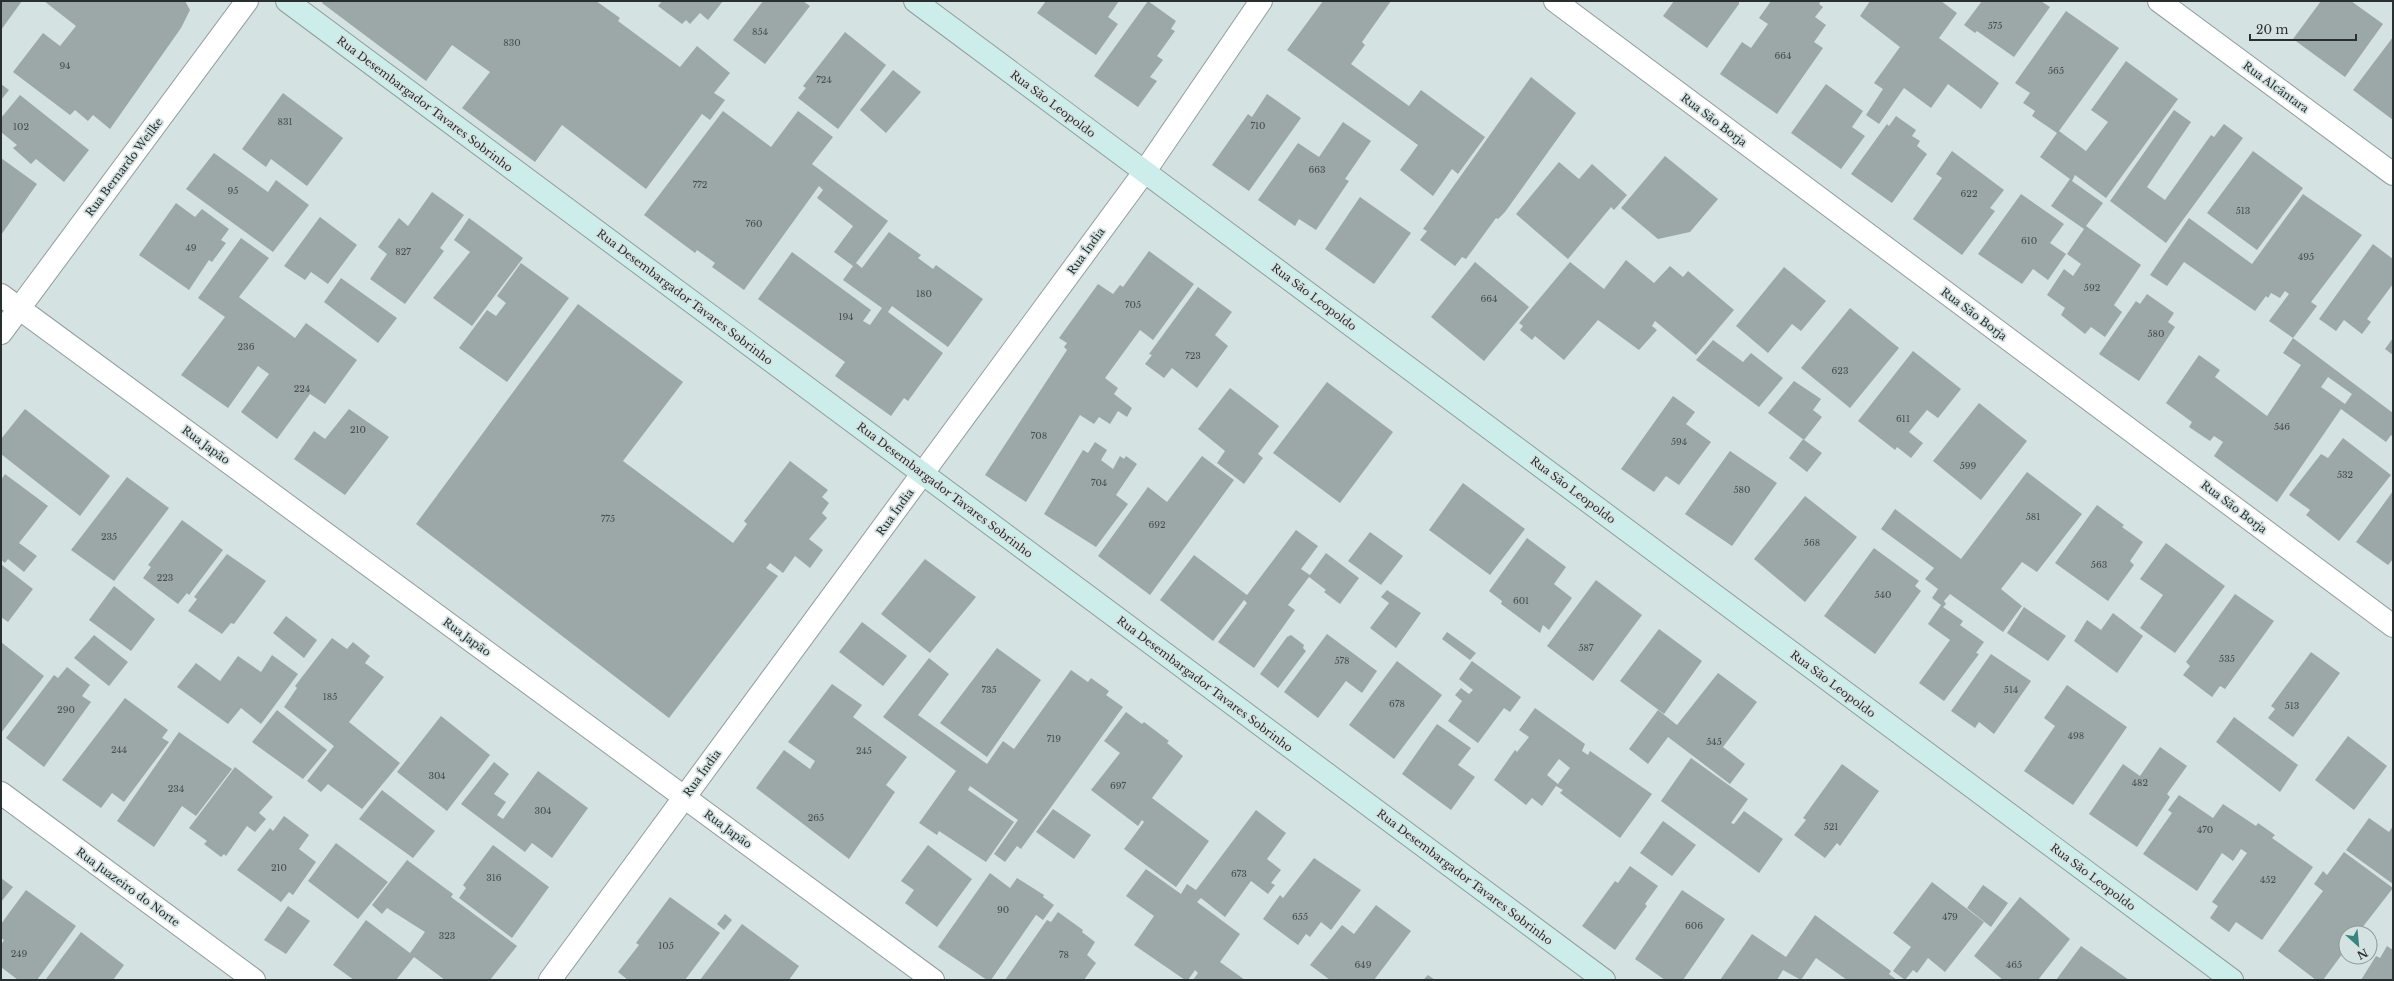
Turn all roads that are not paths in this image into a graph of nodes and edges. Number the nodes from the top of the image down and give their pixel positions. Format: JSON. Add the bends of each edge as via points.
{"nodes":[{"id":1,"x":247,"y":1,"type":"edge"},
{"id":2,"x":287,"y":1,"type":"edge"},
{"id":3,"x":915,"y":1,"type":"edge"},
{"id":4,"x":1261,"y":1,"type":"edge"},
{"id":5,"x":1555,"y":1,"type":"edge"},
{"id":6,"x":2170,"y":4,"type":"edge"},
{"id":7,"x":1145,"y":172,"type":"junction"},
{"id":8,"x":2393,"y":174,"type":"edge"},
{"id":9,"x":1,"y":295,"type":"edge"},
{"id":10,"x":20,"y":308,"type":"junction"},
{"id":11,"x":1,"y":333,"type":"edge"},
{"id":12,"x":923,"y":474,"type":"junction"},
{"id":13,"x":2393,"y":626,"type":"edge"},
{"id":14,"x":1,"y":793,"type":"edge"},
{"id":15,"x":685,"y":797,"type":"junction"},
{"id":16,"x":254,"y":980,"type":"edge"},
{"id":17,"x":550,"y":980,"type":"edge"},
{"id":18,"x":933,"y":980,"type":"edge"},
{"id":19,"x":1604,"y":980,"type":"edge"},
{"id":20,"x":2232,"y":980,"type":"edge"}],
"edges":[{"from":1,"to":10,"type":"street","name":"Rua Bernardo Weilke"},
{"from":2,"to":12,"type":"street","name":"Rua Desembargador Tavares Sobrinho"},
{"from":3,"to":7,"type":"street","name":"Rua São Leopoldo"},
{"from":4,"to":7,"type":"street","name":"Rua Índia"},
{"from":5,"to":13,"type":"street","name":"Rua São Borja"},
{"from":6,"to":8,"type":"street","name":"Rua Alcântara"},
{"from":7,"to":12,"type":"street","name":"Rua Índia"},
{"from":7,"to":20,"type":"street","name":"Rua São Leopoldo"},
{"from":9,"to":10,"type":"street","name":"Rua Japão"},
{"from":10,"to":11,"type":"street","name":"Rua Bernardo Weilke"},
{"from":10,"to":15,"type":"street","name":"Rua Japão"},
{"from":12,"to":15,"type":"street","name":"Rua Índia"},
{"from":12,"to":19,"type":"street","name":"Rua Desembargador Tavares Sobrinho"},
{"from":14,"to":16,"type":"street","name":"Rua Juazeiro do Norte"},
{"from":15,"to":17,"type":"street","name":"Rua Índia"},
{"from":15,"to":18,"type":"street","name":"Rua Japão"}]}
